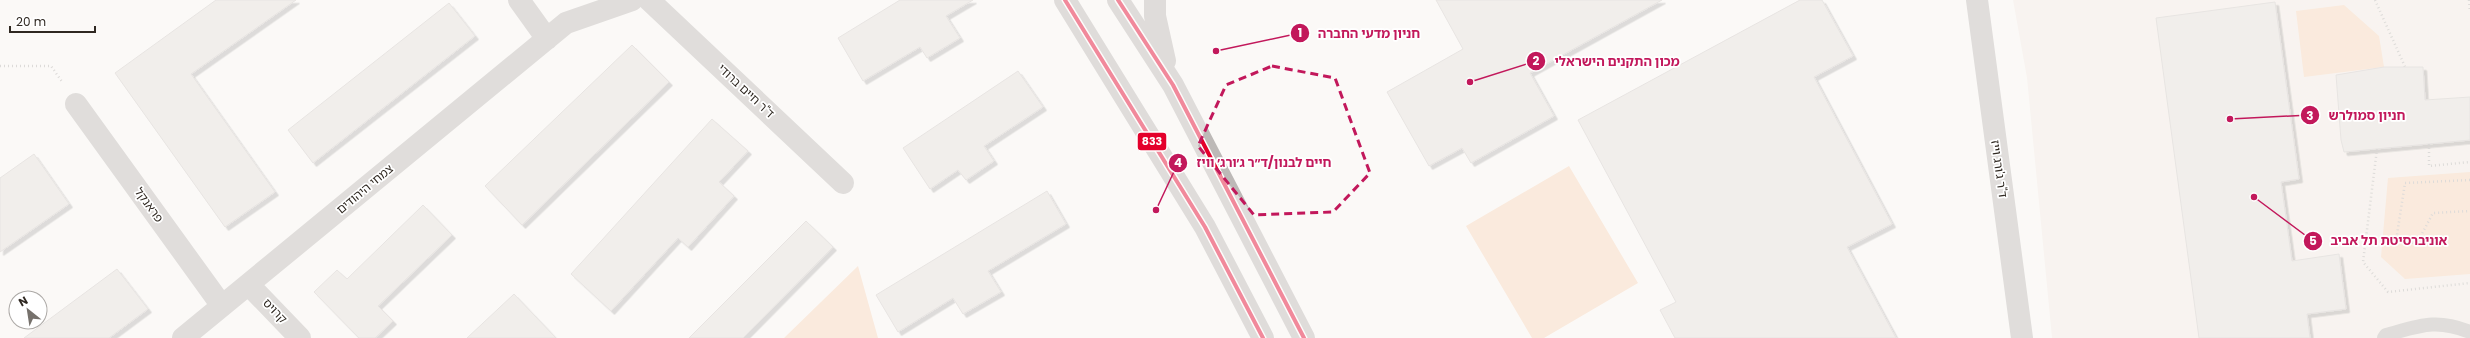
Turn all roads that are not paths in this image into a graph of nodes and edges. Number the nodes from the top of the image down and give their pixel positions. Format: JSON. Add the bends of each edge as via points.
{"nodes":[{"id":1,"x":519,"y":0,"type":"edge"},
{"id":2,"x":632,"y":0,"type":"edge"},
{"id":3,"x":649,"y":0,"type":"edge"},
{"id":4,"x":1065,"y":0,"type":"edge"},
{"id":5,"x":1118,"y":0,"type":"edge"},
{"id":6,"x":1155,"y":0,"type":"edge"},
{"id":7,"x":1978,"y":0,"type":"edge"},
{"id":8,"x":547,"y":39,"type":"junction"},
{"id":9,"x":1173,"y":85,"type":"junction"},
{"id":10,"x":76,"y":104,"type":"dead end"},
{"id":11,"x":843,"y":183,"type":"dead end"},
{"id":12,"x":249,"y":285,"type":"junction"},
{"id":13,"x":222,"y":306,"type":"junction"},
{"id":14,"x":2470,"y":332,"type":"edge"},
{"id":15,"x":183,"y":338,"type":"edge"},
{"id":16,"x":300,"y":338,"type":"edge"},
{"id":17,"x":1263,"y":338,"type":"edge"},
{"id":18,"x":1304,"y":338,"type":"edge"},
{"id":19,"x":2022,"y":338,"type":"edge"},
{"id":20,"x":2384,"y":338,"type":"edge"}],
"edges":[{"from":1,"to":8,"type":"street"},
{"from":2,"to":8,"type":"street","via":[[566,23]]},
{"from":3,"to":11,"type":"street","name":"ד\"ר חיים ברודי"},
{"from":4,"to":17,"type":"main road","via":[[1205,227]]},
{"from":5,"to":9,"type":"main road"},
{"from":6,"to":9,"type":"main road","via":[[1154,16]]},
{"from":7,"to":19,"type":"street","name":"ד\"ר ג'ורג וייז"},
{"from":8,"to":12,"type":"street","name":"צמחי היהודים"},
{"from":9,"to":18,"type":"main road"},
{"from":10,"to":13,"type":"street","name":"פראנקל"},
{"from":12,"to":13,"type":"street","name":"צמחי היהודים"},
{"from":12,"to":16,"type":"street","name":"קרויס"},
{"from":13,"to":15,"type":"street","name":"צמחי היהודים"},
{"from":14,"to":20,"type":"lane","via":[[2429,323]]}]}
